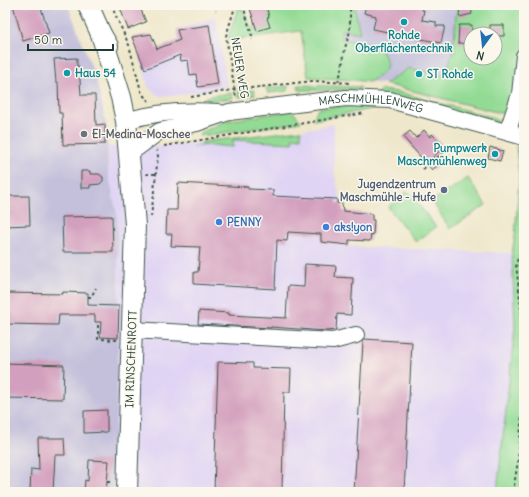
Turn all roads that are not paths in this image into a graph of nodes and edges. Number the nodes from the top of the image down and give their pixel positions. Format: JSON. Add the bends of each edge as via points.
{"nodes":[{"id":1,"x":88,"y":5,"type":"edge"},
{"id":2,"x":524,"y":56,"type":"edge"},
{"id":3,"x":234,"y":112,"type":"junction"},
{"id":4,"x":133,"y":119,"type":"junction"},
{"id":5,"x":518,"y":136,"type":"edge"},
{"id":6,"x":136,"y":149,"type":"junction"},
{"id":7,"x":127,"y":335,"type":"junction"},
{"id":8,"x":356,"y":335,"type":"dead end"},
{"id":9,"x":128,"y":492,"type":"edge"}],
"edges":[{"from":1,"to":4,"type":"main road","via":[[101,34],[121,97]]},
{"from":2,"to":5,"type":"street","via":[[520,94],[510,124]]},
{"from":3,"to":4,"type":"street","name":"MASCHMÜHLENWEG","via":[[165,113]]},
{"from":3,"to":5,"type":"street","name":"MASCHMÜHLENWEG","via":[[346,98],[390,100]]},
{"from":3,"to":6,"type":"street","name":"MASCHMÜHLENWEG","via":[[160,132]]},
{"from":4,"to":6,"type":"main road"},
{"from":6,"to":7,"type":"main road","name":"IM RINSCHENROTT","via":[[130,174],[135,225]]},
{"from":7,"to":8,"type":"street","via":[[333,341]]},
{"from":7,"to":9,"type":"main road","name":"IM RINSCHENROTT"}]}
